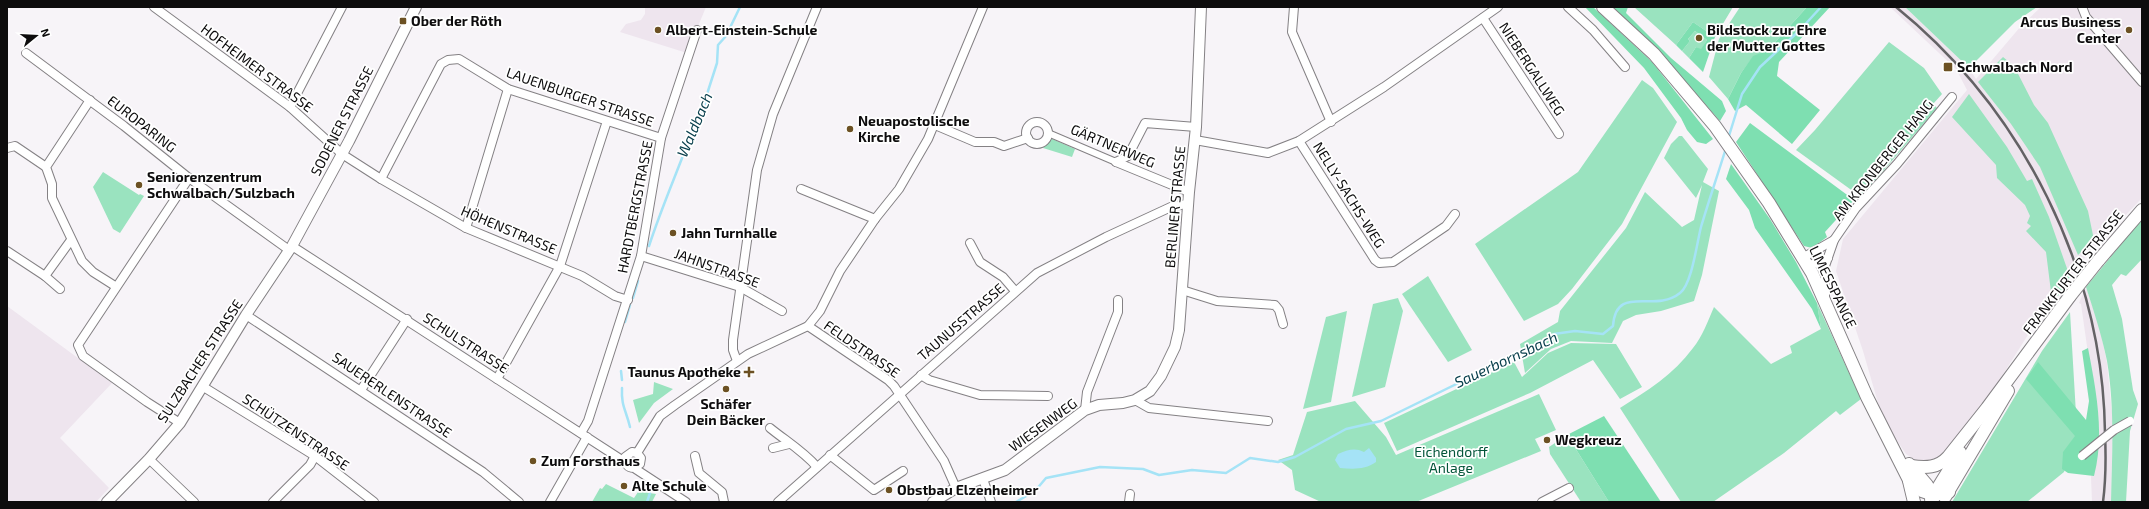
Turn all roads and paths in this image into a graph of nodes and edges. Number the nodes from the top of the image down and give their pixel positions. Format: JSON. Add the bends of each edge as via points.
{"nodes":[{"id":1,"x":342,"y":7,"type":"edge"},
{"id":2,"x":416,"y":7,"type":"edge"},
{"id":3,"x":817,"y":7,"type":"edge"},
{"id":4,"x":983,"y":7,"type":"edge"},
{"id":5,"x":1201,"y":7,"type":"edge"},
{"id":6,"x":1294,"y":7,"type":"edge"},
{"id":7,"x":1498,"y":7,"type":"edge"},
{"id":8,"x":1568,"y":7,"type":"edge"},
{"id":9,"x":1603,"y":7,"type":"edge"},
{"id":10,"x":2082,"y":7,"type":"edge"},
{"id":11,"x":159,"y":9,"type":"edge"},
{"id":12,"x":1483,"y":18,"type":"junction"},
{"id":13,"x":698,"y":30,"type":"dead end"},
{"id":14,"x":26,"y":53,"type":"dead end"},
{"id":15,"x":1625,"y":67,"type":"dead end"},
{"id":16,"x":2142,"y":82,"type":"edge"},
{"id":17,"x":508,"y":89,"type":"junction"},
{"id":18,"x":1952,"y":97,"type":"dead end"},
{"id":19,"x":90,"y":100,"type":"junction"},
{"id":20,"x":290,"y":107,"type":"junction"},
{"id":21,"x":607,"y":120,"type":"junction"},
{"id":22,"x":1331,"y":122,"type":"junction"},
{"id":23,"x":935,"y":125,"type":"junction"},
{"id":24,"x":1196,"y":127,"type":"junction"},
{"id":25,"x":1048,"y":133,"type":"junction"},
{"id":26,"x":1558,"y":134,"type":"dead end"},
{"id":27,"x":661,"y":138,"type":"junction"},
{"id":28,"x":1028,"y":138,"type":"junction"},
{"id":29,"x":1195,"y":140,"type":"junction"},
{"id":30,"x":1300,"y":141,"type":"junction"},
{"id":31,"x":7,"y":148,"type":"edge"},
{"id":32,"x":342,"y":154,"type":"junction"},
{"id":33,"x":1116,"y":162,"type":"junction"},
{"id":34,"x":46,"y":167,"type":"junction"},
{"id":35,"x":189,"y":178,"type":"junction"},
{"id":36,"x":381,"y":180,"type":"junction"},
{"id":37,"x":801,"y":189,"type":"dead end"},
{"id":38,"x":1189,"y":192,"type":"junction"},
{"id":39,"x":1188,"y":204,"type":"junction"},
{"id":40,"x":2142,"y":210,"type":"edge"},
{"id":41,"x":1456,"y":214,"type":"dead end"},
{"id":42,"x":875,"y":219,"type":"junction"},
{"id":43,"x":466,"y":228,"type":"junction"},
{"id":44,"x":71,"y":240,"type":"junction"},
{"id":45,"x":1834,"y":240,"type":"junction"},
{"id":46,"x":970,"y":243,"type":"dead end"},
{"id":47,"x":291,"y":248,"type":"junction"},
{"id":48,"x":7,"y":251,"type":"edge"},
{"id":49,"x":641,"y":256,"type":"junction"},
{"id":50,"x":1828,"y":258,"type":"junction"},
{"id":51,"x":1806,"y":261,"type":"junction"},
{"id":52,"x":560,"y":266,"type":"junction"},
{"id":53,"x":45,"y":276,"type":"junction"},
{"id":54,"x":115,"y":286,"type":"junction"},
{"id":55,"x":740,"y":287,"type":"junction"},
{"id":56,"x":60,"y":288,"type":"dead end"},
{"id":57,"x":1182,"y":290,"type":"junction"},
{"id":58,"x":1015,"y":291,"type":"junction"},
{"id":59,"x":628,"y":300,"type":"junction"},
{"id":60,"x":1118,"y":300,"type":"dead end"},
{"id":61,"x":1825,"y":300,"type":"junction"},
{"id":62,"x":782,"y":311,"type":"dead end"},
{"id":63,"x":246,"y":314,"type":"junction"},
{"id":64,"x":407,"y":319,"type":"junction"},
{"id":65,"x":1283,"y":324,"type":"dead end"},
{"id":66,"x":808,"y":326,"type":"junction"},
{"id":67,"x":2029,"y":353,"type":"junction"},
{"id":68,"x":737,"y":361,"type":"junction"},
{"id":69,"x":921,"y":375,"type":"junction"},
{"id":70,"x":497,"y":379,"type":"junction"},
{"id":71,"x":202,"y":386,"type":"junction"},
{"id":72,"x":361,"y":390,"type":"junction"},
{"id":73,"x":900,"y":394,"type":"junction"},
{"id":74,"x":1048,"y":396,"type":"dead end"},
{"id":75,"x":1135,"y":400,"type":"junction"},
{"id":76,"x":1987,"y":408,"type":"junction"},
{"id":77,"x":1085,"y":410,"type":"junction"},
{"id":78,"x":1268,"y":421,"type":"dead end"},
{"id":79,"x":2130,"y":421,"type":"dead end"},
{"id":80,"x":180,"y":423,"type":"junction"},
{"id":81,"x":770,"y":428,"type":"dead end"},
{"id":82,"x":1886,"y":433,"type":"junction"},
{"id":83,"x":584,"y":435,"type":"junction"},
{"id":84,"x":789,"y":444,"type":"junction"},
{"id":85,"x":773,"y":448,"type":"dead end"},
{"id":86,"x":637,"y":453,"type":"junction"},
{"id":87,"x":830,"y":455,"type":"junction"},
{"id":88,"x":315,"y":456,"type":"junction"},
{"id":89,"x":695,"y":456,"type":"dead end"},
{"id":90,"x":2082,"y":456,"type":"dead end"},
{"id":91,"x":149,"y":459,"type":"junction"},
{"id":92,"x":625,"y":462,"type":"junction"},
{"id":93,"x":1911,"y":466,"type":"junction"},
{"id":94,"x":817,"y":467,"type":"junction"},
{"id":95,"x":634,"y":468,"type":"junction"},
{"id":96,"x":903,"y":471,"type":"dead end"},
{"id":97,"x":983,"y":479,"type":"junction"},
{"id":98,"x":1909,"y":480,"type":"junction"},
{"id":99,"x":956,"y":488,"type":"junction"},
{"id":100,"x":1569,"y":488,"type":"dead end"},
{"id":101,"x":1935,"y":500,"type":"edge"},
{"id":102,"x":107,"y":502,"type":"edge"},
{"id":103,"x":194,"y":502,"type":"edge"},
{"id":104,"x":273,"y":502,"type":"edge"},
{"id":105,"x":374,"y":502,"type":"edge"},
{"id":106,"x":519,"y":502,"type":"edge"},
{"id":107,"x":550,"y":502,"type":"edge"},
{"id":108,"x":686,"y":502,"type":"edge"},
{"id":109,"x":724,"y":502,"type":"edge"},
{"id":110,"x":778,"y":502,"type":"edge"},
{"id":111,"x":933,"y":502,"type":"edge"},
{"id":112,"x":991,"y":502,"type":"edge"},
{"id":113,"x":1542,"y":502,"type":"edge"},
{"id":114,"x":1914,"y":502,"type":"edge"}],
"edges":[{"from":1,"to":20,"type":"street"},
{"from":2,"to":32,"type":"street","name":"SODENER STRASSE"},
{"from":3,"to":55,"type":"street","via":[[773,114],[757,170]]},
{"from":4,"to":23,"type":"street"},
{"from":5,"to":24,"type":"street","name":"BERLINER STRASSE"},
{"from":6,"to":22,"type":"street","via":[[1292,32]]},
{"from":7,"to":12,"type":"street"},
{"from":8,"to":15,"type":"street","via":[[1593,30]]},
{"from":9,"to":51,"type":"main road","name":"LIMESSPANGE","via":[[1654,54],[1716,126]]},
{"from":10,"to":16,"type":"street","via":[[2086,17]]},
{"from":11,"to":20,"type":"street","name":"HOFHEIMER STRASSE"},
{"from":12,"to":22,"type":"street"},
{"from":12,"to":26,"type":"street","name":"NIEBERGALLWEG"},
{"from":13,"to":27,"type":"street","name":"HARDTBERGSTRASSE"},
{"from":14,"to":19,"type":"street","name":"EUROPARING"},
{"from":17,"to":21,"type":"street","name":"LAUENBURGER STRASSE"},
{"from":17,"to":36,"type":"street","name":"LAUENBURGER STRASSE","via":[[459,59],[441,64]]},
{"from":17,"to":43,"type":"street"},
{"from":18,"to":45,"type":"street","name":"AM KRONBERGER HANG","via":[[1897,164],[1856,208]]},
{"from":19,"to":34,"type":"street","name":"EUROPARING"},
{"from":19,"to":35,"type":"street","name":"EUROPARING"},
{"from":20,"to":32,"type":"street","name":"HOFHEIMER STRASSE"},
{"from":21,"to":27,"type":"street","name":"LAUENBURGER STRASSE"},
{"from":21,"to":52,"type":"street"},
{"from":22,"to":30,"type":"street"},
{"from":23,"to":28,"type":"street","via":[[975,142],[994,142],[1004,146]]},
{"from":23,"to":42,"type":"street","via":[[899,189]]},
{"from":24,"to":29,"type":"street","name":"BERLINER STRASSE"},
{"from":24,"to":33,"type":"street","name":"BERLINER STRASSE","via":[[1145,123],[1128,156]]},
{"from":25,"to":28,"type":"street","via":[[1039,144],[1032,143]]},
{"from":25,"to":28,"type":"street","via":[[1044,124],[1034,123],[1027,129]]},
{"from":25,"to":33,"type":"street","name":"GÄRTNERWEG"},
{"from":27,"to":49,"type":"street","name":"HARDTBERGSTRASSE"},
{"from":29,"to":30,"type":"street","via":[[1268,153]]},
{"from":29,"to":38,"type":"street","name":"BERLINER STRASSE"},
{"from":30,"to":41,"type":"street","name":"NELLY-SACHS-WEG","via":[[1374,260],[1379,263],[1393,262],[1446,226]]},
{"from":31,"to":34,"type":"street","via":[[15,146]]},
{"from":32,"to":36,"type":"street","name":"HÖHENSTRASSE"},
{"from":32,"to":47,"type":"street","name":"SODENER STRASSE"},
{"from":33,"to":38,"type":"street","name":"GÄRTNERWEG"},
{"from":34,"to":44,"type":"street","via":[[52,184],[52,198]]},
{"from":35,"to":47,"type":"street","name":"EUROPARING"},
{"from":35,"to":54,"type":"street"},
{"from":36,"to":43,"type":"street","name":"HÖHENSTRASSE"},
{"from":37,"to":42,"type":"street"},
{"from":38,"to":39,"type":"street","name":"BERLINER STRASSE"},
{"from":39,"to":57,"type":"street","name":"BERLINER STRASSE"},
{"from":39,"to":58,"type":"street","name":"TAUNUSSTRASSE","via":[[1173,206],[1106,238],[1037,273]]},
{"from":40,"to":67,"type":"main road","name":"FRANKFURTER STRASSE","bridge":true,"via":[[2070,296]]},
{"from":42,"to":66,"type":"street","via":[[840,271],[820,312]]},
{"from":43,"to":52,"type":"street","name":"HÖHENSTRASSE"},
{"from":44,"to":53,"type":"street"},
{"from":44,"to":54,"type":"street","via":[[86,267]]},
{"from":45,"to":50,"type":"street","name":"AM KRONBERGER HANG"},
{"from":45,"to":51,"type":"street","name":"AM KRONBERGER HANG"},
{"from":46,"to":58,"type":"street","via":[[980,262],[1003,277]]},
{"from":47,"to":63,"type":"street","name":"SULZBACHER STRASSE"},
{"from":47,"to":64,"type":"street","name":"SCHULSTRASSE"},
{"from":48,"to":53,"type":"street"},
{"from":49,"to":55,"type":"street","name":"JAHNSTRASSE"},
{"from":49,"to":59,"type":"street","name":"HARDTBERGSTRASSE"},
{"from":50,"to":51,"type":"street","via":[[1818,263]]},
{"from":50,"to":61,"type":"street","name":"AM KRONBERGER HANG","via":[[1825,266]]},
{"from":51,"to":61,"type":"main road","name":"LIMESSPANGE"},
{"from":52,"to":59,"type":"street","name":"HÖHENSTRASSE","via":[[615,296]]},
{"from":52,"to":70,"type":"street"},
{"from":53,"to":56,"type":"street"},
{"from":54,"to":80,"type":"street","via":[[78,342],[78,348],[83,356],[114,379]]},
{"from":55,"to":62,"type":"street","name":"JAHNSTRASSE"},
{"from":55,"to":68,"type":"street","via":[[733,340]]},
{"from":57,"to":65,"type":"street","via":[[1217,301],[1275,305]]},
{"from":57,"to":75,"type":"street","name":"BERLINER STRASSE","via":[[1179,330],[1171,358],[1150,391]]},
{"from":58,"to":69,"type":"street","name":"TAUNUSSTRASSE"},
{"from":59,"to":83,"type":"street","name":"HARDTBERGSTRASSE"},
{"from":60,"to":77,"type":"street","via":[[1118,312],[1087,392]]},
{"from":61,"to":82,"type":"main road","name":"LIMESSPANGE","via":[[1867,397]]},
{"from":63,"to":71,"type":"street","name":"SULZBACHER STRASSE"},
{"from":63,"to":72,"type":"street","name":"SAUERERLENSTRASSE"},
{"from":64,"to":70,"type":"street","name":"SCHULSTRASSE"},
{"from":64,"to":72,"type":"street"},
{"from":66,"to":68,"type":"street"},
{"from":66,"to":73,"type":"street","name":"FELDSTRASSE","via":[[888,380]]},
{"from":67,"to":76,"type":"main road"},
{"from":67,"to":101,"type":"main road","via":[[1949,492]]},
{"from":68,"to":86,"type":"street","via":[[660,416]]},
{"from":69,"to":73,"type":"street","name":"TAUNUSSTRASSE"},
{"from":69,"to":74,"type":"street","via":[[929,380],[980,395]]},
{"from":70,"to":83,"type":"street","name":"SCHULSTRASSE"},
{"from":71,"to":80,"type":"street","name":"SULZBACHER STRASSE"},
{"from":71,"to":88,"type":"street","name":"SCHÜTZENSTRASSE"},
{"from":72,"to":106,"type":"street","name":"SAUERERLENSTRASSE","via":[[483,472]]},
{"from":73,"to":87,"type":"street","name":"TAUNUSSTRASSE"},
{"from":73,"to":99,"type":"street","name":"FELDSTRASSE","via":[[944,461]]},
{"from":75,"to":77,"type":"street","name":"WIESENWEG","via":[[1123,404],[1099,405]]},
{"from":75,"to":78,"type":"street","via":[[1149,408]]},
{"from":76,"to":93,"type":"main road","via":[[1943,463],[1927,467]]},
{"from":76,"to":101,"type":"main road"},
{"from":77,"to":97,"type":"street","name":"WIESENWEG","via":[[1005,470]]},
{"from":79,"to":90,"type":"street","bridge":true,"via":[[2114,430]]},
{"from":80,"to":91,"type":"street","name":"SULZBACHER STRASSE"},
{"from":81,"to":84,"type":"street"},
{"from":82,"to":93,"type":"main road"},
{"from":82,"to":98,"type":"main road"},
{"from":83,"to":92,"type":"street","name":"SCHULSTRASSE"},
{"from":83,"to":107,"type":"street","name":"HARDTBERGSTRASSE"},
{"from":84,"to":85,"type":"street"},
{"from":84,"to":94,"type":"street","via":[[799,449]]},
{"from":86,"to":92,"type":"street","via":[[628,454]]},
{"from":86,"to":95,"type":"street","via":[[641,461]]},
{"from":87,"to":94,"type":"street","name":"TAUNUSSTRASSE"},
{"from":87,"to":96,"type":"street","via":[[874,490]]},
{"from":88,"to":104,"type":"street","via":[[310,465]]},
{"from":88,"to":105,"type":"street","name":"SCHÜTZENSTRASSE"},
{"from":89,"to":109,"type":"street","via":[[700,473],[722,492]]},
{"from":91,"to":102,"type":"street","name":"SULZBACHER STRASSE"},
{"from":91,"to":103,"type":"street"},
{"from":92,"to":95,"type":"street","via":[[628,467]]},
{"from":93,"to":101,"type":"main road"},
{"from":94,"to":110,"type":"street","name":"TAUNUSSTRASSE"},
{"from":95,"to":108,"type":"street"},
{"from":97,"to":99,"type":"street","name":"WIESENWEG"},
{"from":97,"to":112,"type":"street"},
{"from":98,"to":101,"type":"main road"},
{"from":98,"to":114,"type":"main road"},
{"from":99,"to":111,"type":"street","name":"WIESENWEG"},
{"from":100,"to":113,"type":"street"}]}
